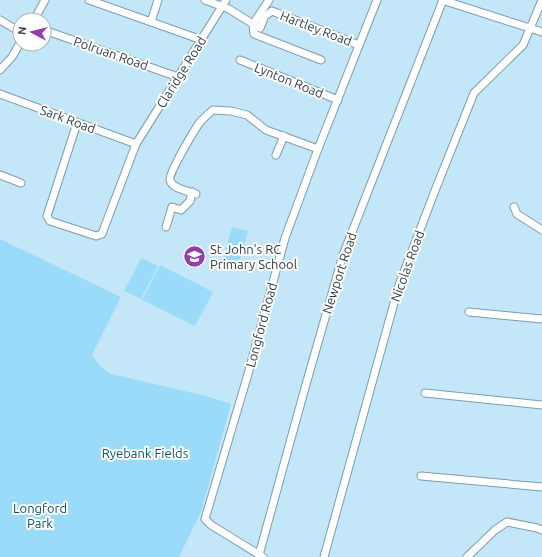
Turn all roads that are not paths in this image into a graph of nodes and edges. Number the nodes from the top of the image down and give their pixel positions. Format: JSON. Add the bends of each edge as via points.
{"nodes":[{"id":1,"x":46,"y":0,"type":"edge"},
{"id":2,"x":89,"y":0,"type":"edge"},
{"id":3,"x":115,"y":0,"type":"edge"},
{"id":4,"x":158,"y":0,"type":"edge"},
{"id":5,"x":205,"y":0,"type":"edge"},
{"id":6,"x":269,"y":0,"type":"edge"},
{"id":7,"x":377,"y":0,"type":"edge"},
{"id":8,"x":442,"y":0,"type":"edge"},
{"id":9,"x":542,"y":0,"type":"edge"},
{"id":10,"x":224,"y":3,"type":"edge"},
{"id":11,"x":112,"y":8,"type":"junction"},
{"id":12,"x":39,"y":12,"type":"edge"},
{"id":13,"x":0,"y":20,"type":"edge"},
{"id":14,"x":151,"y":22,"type":"junction"},
{"id":15,"x":253,"y":24,"type":"junction"},
{"id":16,"x":12,"y":27,"type":"edge"},
{"id":17,"x":530,"y":28,"type":"junction"},
{"id":18,"x":542,"y":32,"type":"edge"},
{"id":19,"x":52,"y":33,"type":"edge"},
{"id":20,"x":202,"y":40,"type":"junction"},
{"id":21,"x":359,"y":44,"type":"junction"},
{"id":22,"x":15,"y":52,"type":"edge"},
{"id":23,"x":240,"y":60,"type":"dead end"},
{"id":24,"x":321,"y":60,"type":"dead end"},
{"id":25,"x":0,"y":70,"type":"edge"},
{"id":26,"x":178,"y":77,"type":"junction"},
{"id":27,"x":0,"y":94,"type":"edge"},
{"id":28,"x":338,"y":100,"type":"junction"},
{"id":29,"x":77,"y":123,"type":"junction"},
{"id":30,"x":284,"y":136,"type":"junction"},
{"id":31,"x":136,"y":144,"type":"junction"},
{"id":32,"x":318,"y":149,"type":"junction"},
{"id":33,"x":276,"y":155,"type":"dead end"},
{"id":34,"x":0,"y":175,"type":"edge"},
{"id":35,"x":21,"y":183,"type":"dead end"},
{"id":36,"x":514,"y":207,"type":"dead end"},
{"id":37,"x":166,"y":227,"type":"dead end"},
{"id":38,"x":542,"y":230,"type":"edge"},
{"id":39,"x":469,"y":312,"type":"dead end"},
{"id":40,"x":542,"y":319,"type":"edge"},
{"id":41,"x":425,"y":393,"type":"dead end"},
{"id":42,"x":542,"y":405,"type":"edge"},
{"id":43,"x":420,"y":476,"type":"dead end"},
{"id":44,"x":542,"y":487,"type":"edge"},
{"id":45,"x":542,"y":530,"type":"edge"},
{"id":46,"x":261,"y":556,"type":"edge"},
{"id":47,"x":324,"y":557,"type":"edge"},
{"id":48,"x":467,"y":557,"type":"edge"}],
"edges":[{"from":1,"to":12,"type":"street"},
{"from":2,"to":11,"type":"street"},
{"from":3,"to":11,"type":"street"},
{"from":4,"to":14,"type":"street"},
{"from":5,"to":10,"type":"street"},
{"from":6,"to":15,"type":"street"},
{"from":7,"to":21,"type":"street","name":"Longford Road"},
{"from":8,"to":17,"type":"street"},
{"from":8,"to":46,"type":"street","name":"Newport Road","via":[[343,255],[302,395]]},
{"from":9,"to":17,"type":"street","name":"Nicolas Road"},
{"from":10,"to":15,"type":"street"},
{"from":10,"to":20,"type":"street","name":"Claridge Road"},
{"from":11,"to":14,"type":"street"},
{"from":13,"to":16,"type":"street"},
{"from":14,"to":20,"type":"street"},
{"from":15,"to":21,"type":"street","name":"Hartley Road","via":[[260,28],[265,16],[272,11]]},
{"from":15,"to":24,"type":"street","via":[[254,34]]},
{"from":17,"to":18,"type":"street"},
{"from":17,"to":47,"type":"street","name":"Nicolas Road","via":[[523,45],[474,93],[439,181],[399,285]]},
{"from":19,"to":26,"type":"street","name":"Polruan Road"},
{"from":20,"to":26,"type":"street","name":"Claridge Road"},
{"from":21,"to":28,"type":"street","name":"Longford Road"},
{"from":22,"to":25,"type":"street"},
{"from":23,"to":28,"type":"street","name":"Lynton Road"},
{"from":26,"to":31,"type":"street","name":"Claridge Road"},
{"from":27,"to":29,"type":"street","name":"Sark Road"},
{"from":28,"to":32,"type":"street","name":"Longford Road"},
{"from":29,"to":31,"type":"street","name":"Sark Road"},
{"from":29,"to":31,"type":"street","name":"Claridge Road","via":[[47,213],[48,219],[53,222],[92,236],[102,234]]},
{"from":30,"to":32,"type":"street"},
{"from":30,"to":33,"type":"street"},
{"from":30,"to":37,"type":"street","via":[[269,131],[247,115],[213,110],[198,125],[170,176],[171,182],[176,186],[194,193],[181,210],[172,208]]},
{"from":32,"to":46,"type":"street","name":"Longford Road","via":[[285,238],[205,519]]},
{"from":34,"to":35,"type":"street"},
{"from":36,"to":38,"type":"street","via":[[517,214]]},
{"from":39,"to":40,"type":"street"},
{"from":41,"to":42,"type":"street"},
{"from":43,"to":44,"type":"street"},
{"from":45,"to":48,"type":"street","via":[[507,522],[494,530]]}]}
